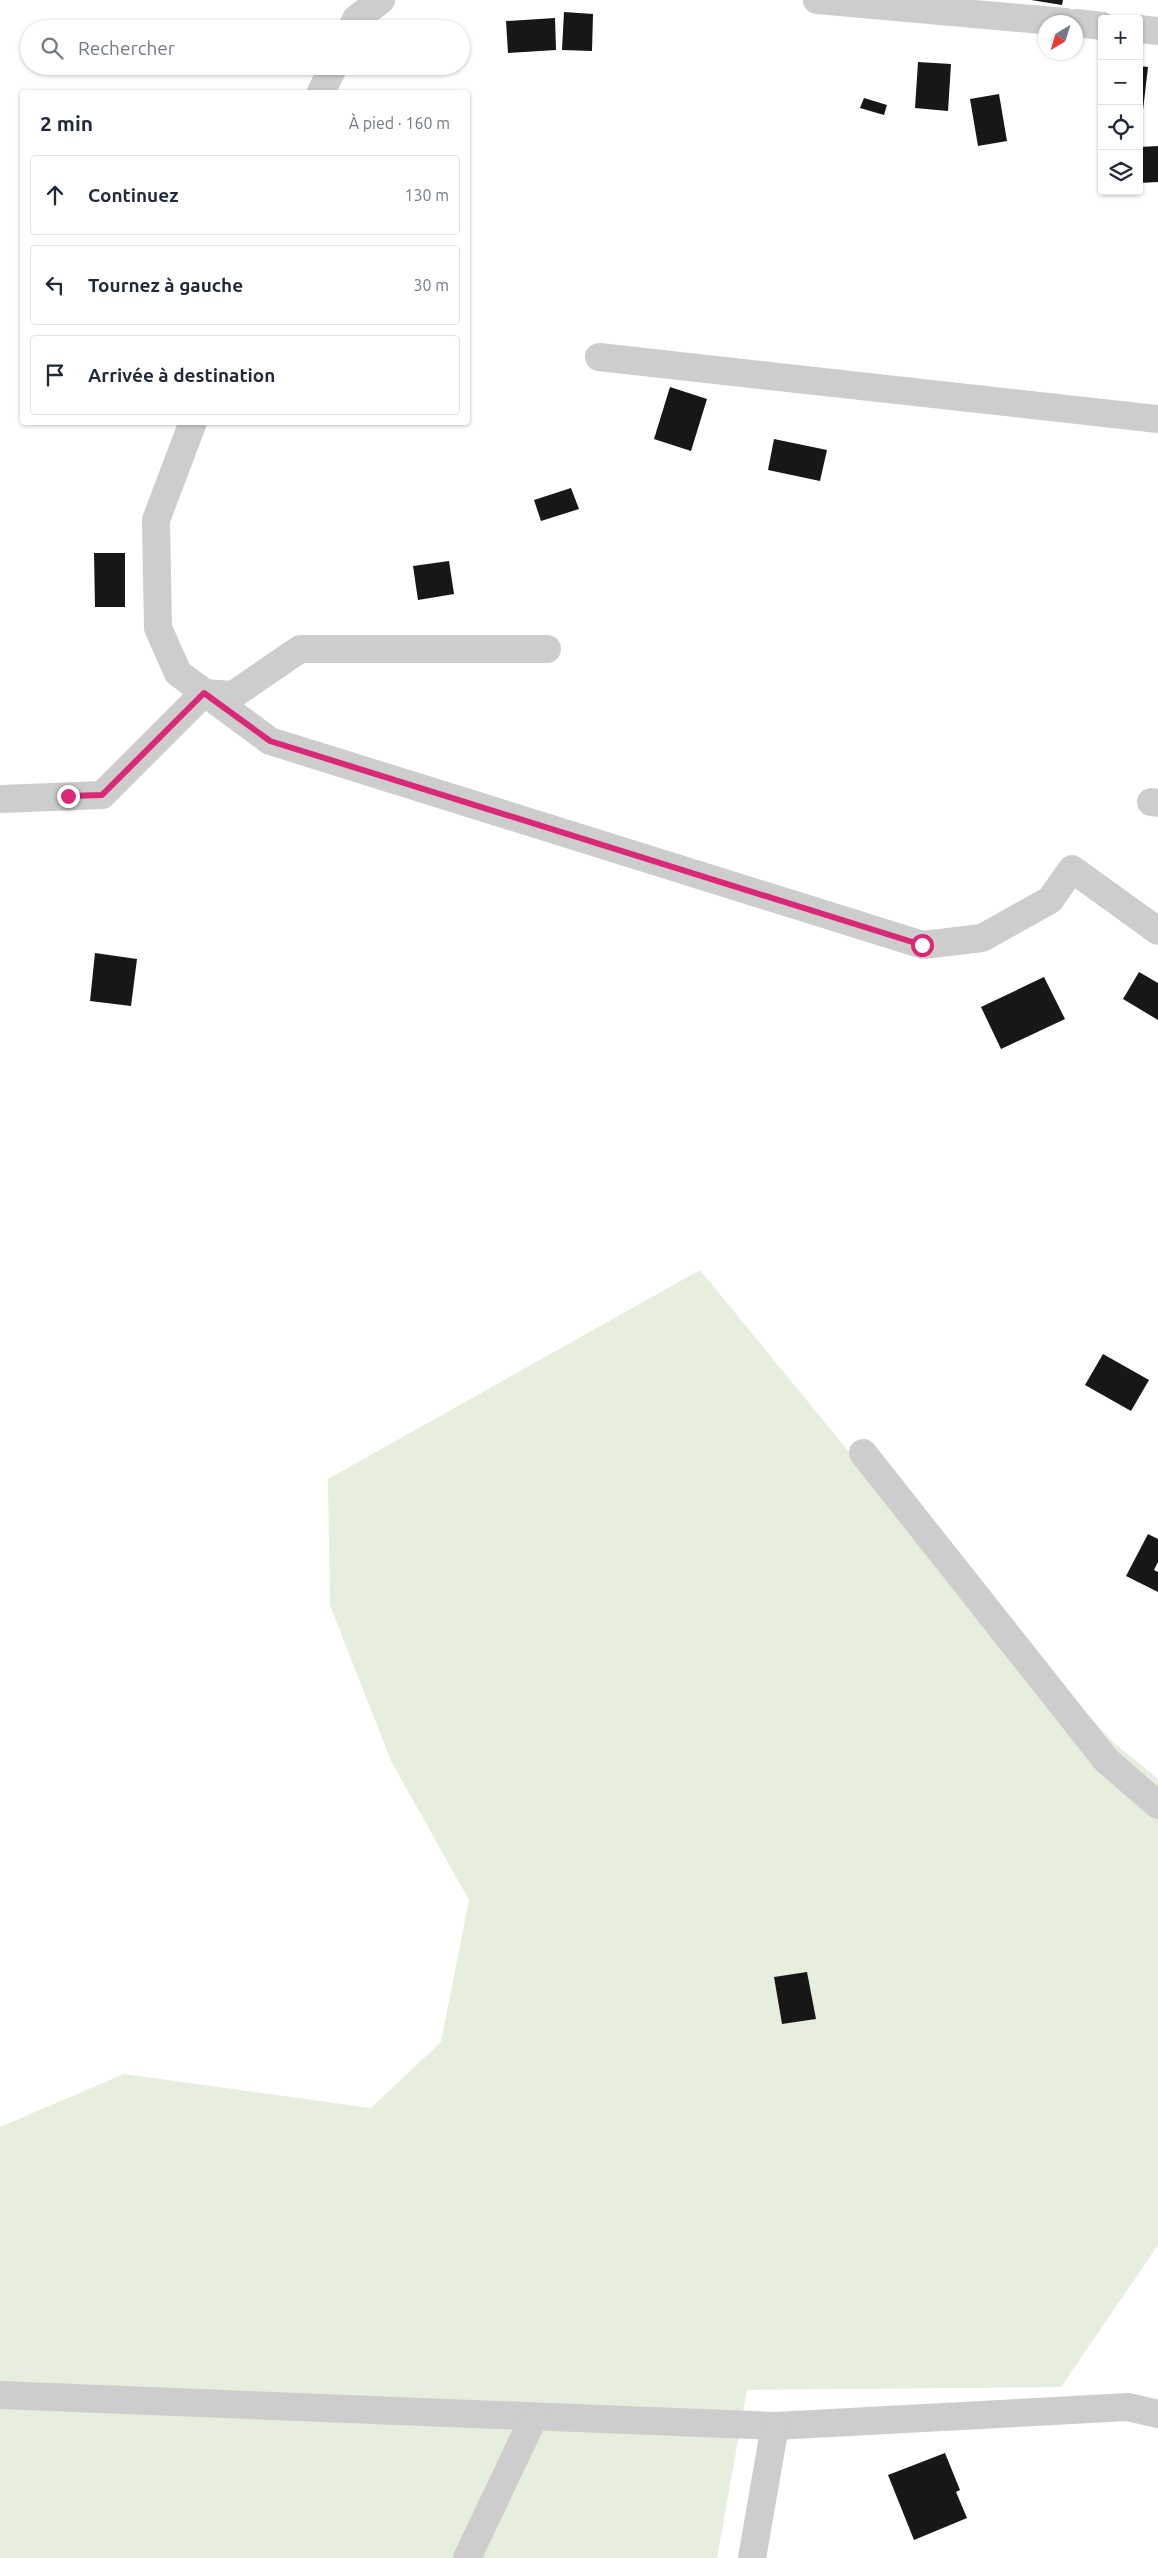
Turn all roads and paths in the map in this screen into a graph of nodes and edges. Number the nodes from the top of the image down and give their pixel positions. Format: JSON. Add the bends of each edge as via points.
{"nodes":[{"id":1,"x":380,"y":0,"type":"edge"},
{"id":2,"x":817,"y":0,"type":"edge"},
{"id":3,"x":356,"y":20,"type":"edge"},
{"id":4,"x":1038,"y":20,"type":"edge"},
{"id":5,"x":1083,"y":25,"type":"edge"},
{"id":6,"x":1098,"y":26,"type":"edge"},
{"id":7,"x":1143,"y":29,"type":"edge"},
{"id":8,"x":1158,"y":31,"type":"edge"},
{"id":9,"x":330,"y":75,"type":"edge"},
{"id":10,"x":322,"y":90,"type":"edge"},
{"id":11,"x":599,"y":357,"type":"dead end"},
{"id":12,"x":1158,"y":418,"type":"edge"},
{"id":13,"x":192,"y":425,"type":"edge"},
{"id":14,"x":547,"y":649,"type":"dead end"},
{"id":15,"x":204,"y":693,"type":"junction"},
{"id":16,"x":0,"y":799,"type":"edge"},
{"id":17,"x":1158,"y":931,"type":"edge"},
{"id":18,"x":863,"y":1453,"type":"dead end"},
{"id":19,"x":1158,"y":1805,"type":"edge"},
{"id":20,"x":0,"y":2395,"type":"edge"},
{"id":21,"x":1158,"y":2414,"type":"edge"},
{"id":22,"x":534,"y":2417,"type":"junction"},
{"id":23,"x":775,"y":2426,"type":"junction"},
{"id":24,"x":467,"y":2558,"type":"edge"},
{"id":25,"x":752,"y":2558,"type":"edge"}],
"edges":[{"from":1,"to":3,"type":"street"},
{"from":2,"to":4,"type":"street"},
{"from":5,"to":6,"type":"street"},
{"from":7,"to":8,"type":"street"},
{"from":9,"to":10,"type":"street"},
{"from":11,"to":12,"type":"street"},
{"from":13,"to":15,"type":"street","via":[[156,520],[158,628],[178,673]]},
{"from":14,"to":15,"type":"street","via":[[300,649],[233,695]]},
{"from":15,"to":16,"type":"street","via":[[102,795]]},
{"from":15,"to":17,"type":"street","via":[[270,741],[922,945],[982,938],[1050,900],[1072,869]]},
{"from":18,"to":19,"type":"street","via":[[1106,1760]]},
{"from":20,"to":22,"type":"street"},
{"from":21,"to":23,"type":"street","via":[[1128,2407]]},
{"from":22,"to":23,"type":"street"},
{"from":22,"to":24,"type":"street"},
{"from":23,"to":25,"type":"street"}]}
